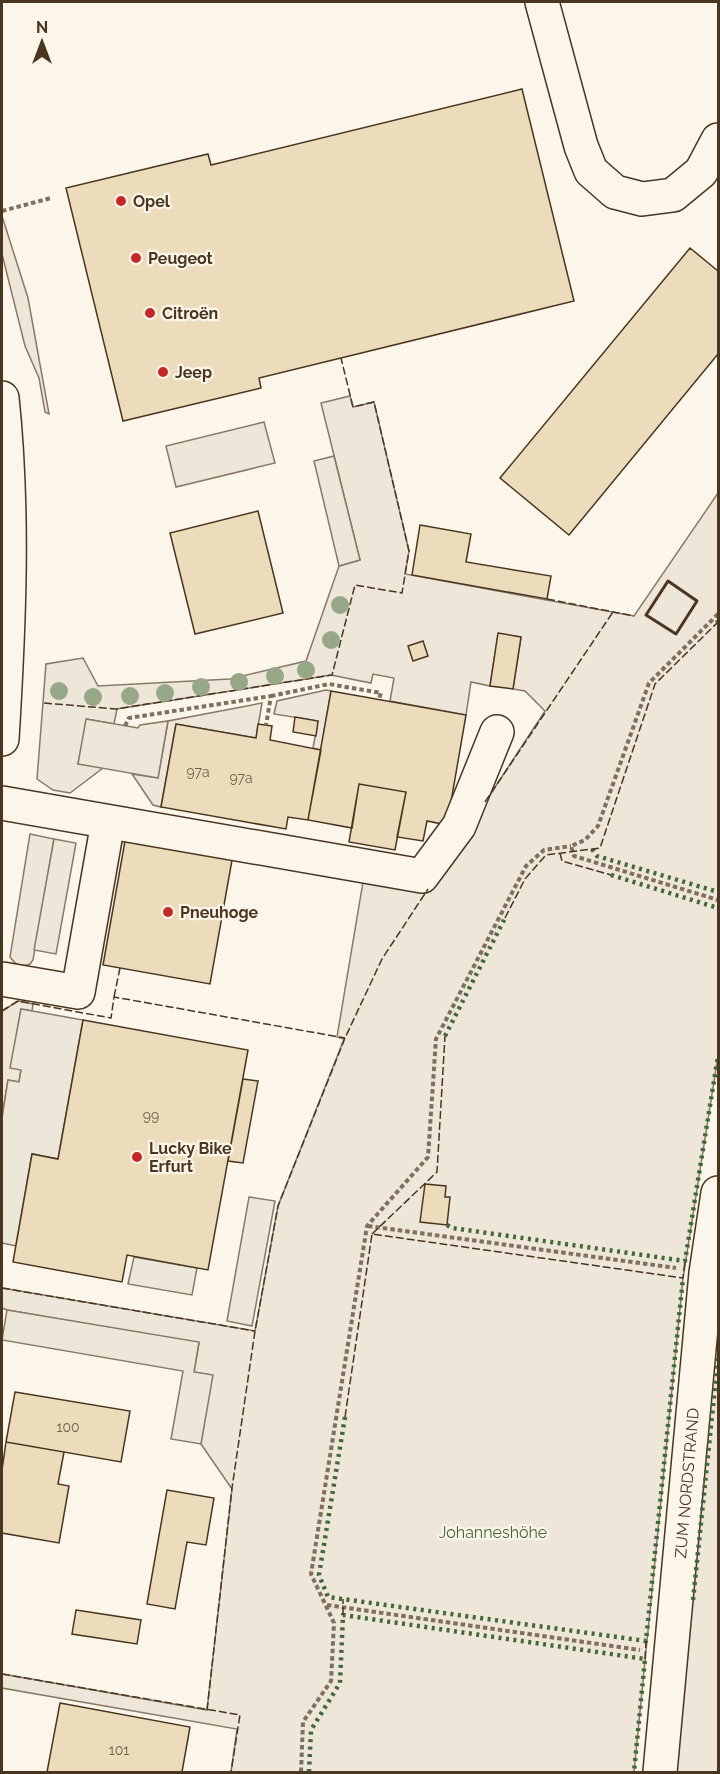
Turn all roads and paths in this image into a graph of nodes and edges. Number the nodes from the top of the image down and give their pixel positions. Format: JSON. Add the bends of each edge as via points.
{"nodes":[{"id":1,"x":542,"y":2,"type":"edge"},
{"id":2,"x":718,"y":140,"type":"edge"},
{"id":3,"x":51,"y":198,"type":"dead end"},
{"id":4,"x":2,"y":211,"type":"edge"},
{"id":5,"x":2,"y":398,"type":"edge"},
{"id":6,"x":718,"y":614,"type":"edge"},
{"id":7,"x":271,"y":696,"type":"junction"},
{"id":8,"x":380,"y":699,"type":"dead end"},
{"id":9,"x":266,"y":725,"type":"dead end"},
{"id":10,"x":125,"y":726,"type":"dead end"},
{"id":11,"x":497,"y":732,"type":"dead end"},
{"id":12,"x":2,"y":739,"type":"edge"},
{"id":13,"x":2,"y":803,"type":"edge"},
{"id":14,"x":108,"y":822,"type":"junction"},
{"id":15,"x":571,"y":846,"type":"junction"},
{"id":16,"x":718,"y":900,"type":"edge"},
{"id":17,"x":2,"y":979,"type":"edge"},
{"id":18,"x":718,"y":1193,"type":"edge"},
{"id":19,"x":367,"y":1226,"type":"junction"},
{"id":20,"x":706,"y":1273,"type":"junction"},
{"id":21,"x":326,"y":1605,"type":"junction"},
{"id":22,"x":672,"y":1654,"type":"junction"},
{"id":23,"x":301,"y":1773,"type":"edge"},
{"id":24,"x":660,"y":1773,"type":"edge"}],
"edges":[{"from":1,"to":2,"type":"main road","via":[[581,146],[591,171],[615,192],[642,199],[673,195],[701,172]]},
{"from":3,"to":4,"type":"path"},
{"from":5,"to":12,"type":"main road","via":[[7,452],[10,619]]},
{"from":6,"to":15,"type":"path","via":[[649,683],[598,826],[585,840]]},
{"from":7,"to":8,"type":"path","via":[[329,684],[381,693]]},
{"from":7,"to":9,"type":"path"},
{"from":7,"to":10,"type":"path","via":[[129,718]]},
{"from":11,"to":14,"type":"main road","via":[[459,826],[422,876]]},
{"from":13,"to":14,"type":"main road"},
{"from":14,"to":17,"type":"main road","via":[[78,992]]},
{"from":15,"to":16,"type":"path","via":[[574,856]]},
{"from":15,"to":19,"type":"path","via":[[544,850],[526,866],[436,1039],[428,1157]]},
{"from":18,"to":20,"type":"main road","name":"ZUM NORDSTRAND"},
{"from":19,"to":20,"type":"path"},
{"from":19,"to":21,"type":"path","via":[[311,1574]]},
{"from":20,"to":22,"type":"main road","name":"ZUM NORDSTRAND"},
{"from":21,"to":22,"type":"path"},
{"from":21,"to":23,"type":"path","via":[[334,1623],[331,1681],[303,1722]]},
{"from":22,"to":24,"type":"main road","name":"ZUM NORDSTRAND"}]}
